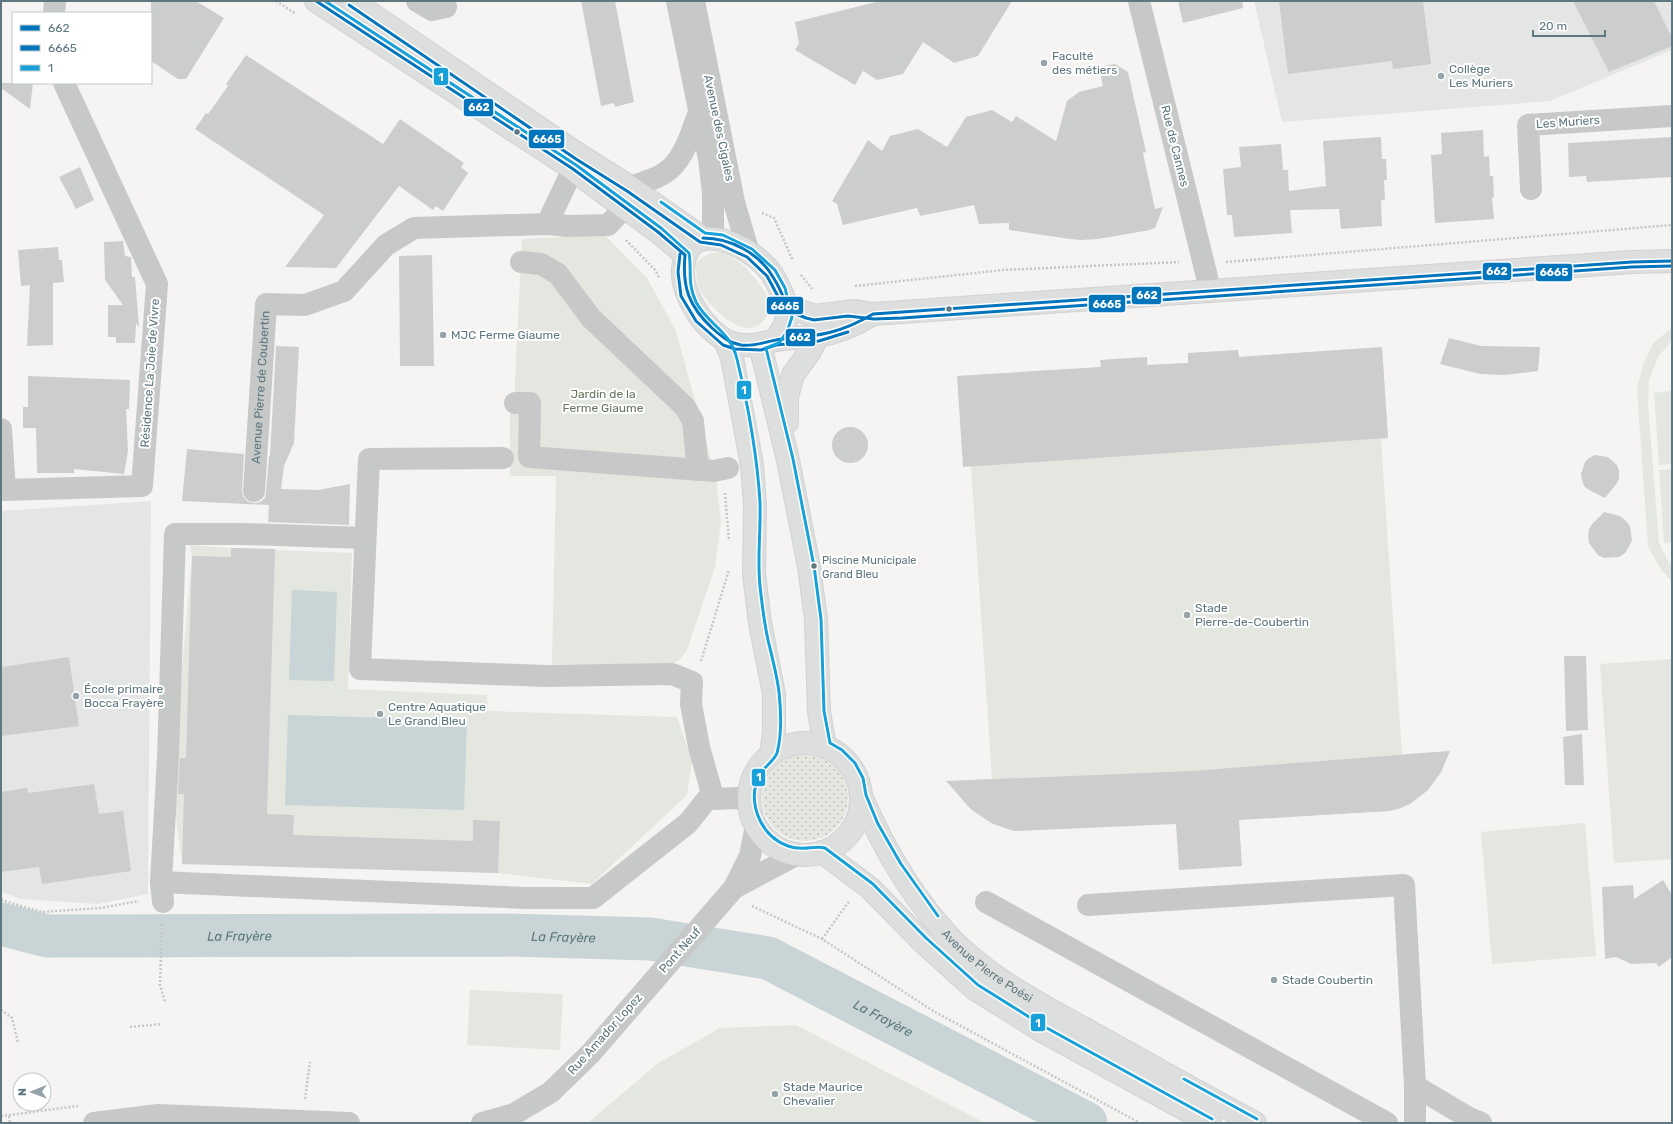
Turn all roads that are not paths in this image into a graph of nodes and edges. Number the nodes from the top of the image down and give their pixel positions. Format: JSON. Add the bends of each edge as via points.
{"nodes":[{"id":1,"x":55,"y":1,"type":"edge"},
{"id":2,"x":316,"y":1,"type":"edge"},
{"id":3,"x":352,"y":1,"type":"edge"},
{"id":4,"x":417,"y":1,"type":"edge"},
{"id":5,"x":444,"y":1,"type":"edge"},
{"id":6,"x":677,"y":1,"type":"edge"},
{"id":7,"x":694,"y":1,"type":"edge"},
{"id":8,"x":1139,"y":1,"type":"edge"},
{"id":9,"x":54,"y":12,"type":"edge"},
{"id":10,"x":64,"y":84,"type":"edge"},
{"id":11,"x":700,"y":110,"type":"junction"},
{"id":12,"x":1672,"y":116,"type":"edge"},
{"id":13,"x":573,"y":169,"type":"junction"},
{"id":14,"x":630,"y":187,"type":"junction"},
{"id":15,"x":1531,"y":189,"type":"dead end"},
{"id":16,"x":624,"y":208,"type":"junction"},
{"id":17,"x":547,"y":224,"type":"junction"},
{"id":18,"x":708,"y":238,"type":"junction"},
{"id":19,"x":749,"y":253,"type":"junction"},
{"id":20,"x":685,"y":255,"type":"junction"},
{"id":21,"x":1672,"y":261,"type":"edge"},
{"id":22,"x":521,"y":262,"type":"dead end"},
{"id":23,"x":1208,"y":292,"type":"junction"},
{"id":24,"x":785,"y":302,"type":"junction"},
{"id":25,"x":873,"y":314,"type":"junction"},
{"id":26,"x":818,"y":336,"type":"junction"},
{"id":27,"x":725,"y":340,"type":"junction"},
{"id":28,"x":768,"y":343,"type":"junction"},
{"id":29,"x":515,"y":403,"type":"dead end"},
{"id":30,"x":1,"y":429,"type":"edge"},
{"id":31,"x":503,"y":458,"type":"dead end"},
{"id":32,"x":788,"y":460,"type":"junction"},
{"id":33,"x":728,"y":468,"type":"dead end"},
{"id":34,"x":698,"y":470,"type":"junction"},
{"id":35,"x":254,"y":491,"type":"dead end"},
{"id":36,"x":365,"y":538,"type":"junction"},
{"id":37,"x":825,"y":746,"type":"junction"},
{"id":38,"x":771,"y":754,"type":"junction"},
{"id":39,"x":712,"y":793,"type":"junction"},
{"id":40,"x":861,"y":796,"type":"junction"},
{"id":41,"x":749,"y":801,"type":"junction"},
{"id":42,"x":756,"y":826,"type":"junction"},
{"id":43,"x":822,"y":852,"type":"junction"},
{"id":44,"x":798,"y":854,"type":"junction"},
{"id":45,"x":734,"y":888,"type":"junction"},
{"id":46,"x":986,"y":902,"type":"dead end"},
{"id":47,"x":1088,"y":905,"type":"dead end"},
{"id":48,"x":645,"y":990,"type":"joint"},
{"id":49,"x":1414,"y":1086,"type":"junction"},
{"id":50,"x":94,"y":1123,"type":"edge"},
{"id":51,"x":349,"y":1123,"type":"edge"},
{"id":52,"x":482,"y":1123,"type":"edge"},
{"id":53,"x":1210,"y":1123,"type":"edge"},
{"id":54,"x":1256,"y":1123,"type":"edge"},
{"id":55,"x":1387,"y":1123,"type":"edge"},
{"id":56,"x":1415,"y":1123,"type":"edge"},
{"id":57,"x":1481,"y":1123,"type":"edge"}],
"edges":[{"from":1,"to":9,"type":"street"},
{"from":2,"to":13,"type":"main road"},
{"from":3,"to":14,"type":"main road"},
{"from":4,"to":5,"type":"street","via":[[432,10],[446,7]]},
{"from":6,"to":11,"type":"street","name":"Avenue des Cigales"},
{"from":7,"to":19,"type":"street","name":"Avenue des Cigales","via":[[734,202]]},
{"from":8,"to":23,"type":"street","name":"Rue de Cannes","via":[[1207,276]]},
{"from":10,"to":30,"type":"street","name":"Résidence La Joie de Vivre","via":[[157,284],[142,486],[5,490]]},
{"from":11,"to":14,"type":"street","name":"Avenue des Cigales","via":[[684,151],[672,167],[657,177]]},
{"from":11,"to":18,"type":"street","name":"Avenue des Cigales","via":[[712,183]]},
{"from":12,"to":15,"type":"street","name":"Les Muriers","via":[[1528,125]]},
{"from":13,"to":16,"type":"main road"},
{"from":13,"to":17,"type":"street"},
{"from":14,"to":18,"type":"main road"},
{"from":16,"to":17,"type":"street","name":"Avenue Pierre de Coubertin","via":[[608,225]]},
{"from":16,"to":20,"type":"main road","via":[[648,223]]},
{"from":17,"to":35,"type":"street","name":"Avenue Pierre de Coubertin","via":[[414,228],[386,245],[344,291],[305,305],[266,304]]},
{"from":18,"to":19,"type":"main road","via":[[732,244]]},
{"from":18,"to":20,"type":"main road","via":[[694,243]]},
{"from":19,"to":24,"type":"main road","via":[[771,273]]},
{"from":20,"to":27,"type":"main road","via":[[683,272],[686,294],[700,318]]},
{"from":21,"to":23,"type":"main road"},
{"from":22,"to":34,"type":"street","via":[[541,264],[558,274],[592,318],[685,408],[693,421]]},
{"from":23,"to":25,"type":"main road"},
{"from":24,"to":25,"type":"main road","via":[[797,310],[815,316],[855,311]]},
{"from":24,"to":28,"type":"main road","via":[[787,316],[782,330]]},
{"from":25,"to":26,"type":"main road","via":[[856,324]]},
{"from":26,"to":28,"type":"main road"},
{"from":26,"to":32,"type":"main road","via":[[793,375],[787,397]]},
{"from":27,"to":28,"type":"main road","via":[[736,344]]},
{"from":27,"to":38,"type":"main road","via":[[732,358],[752,465],[756,505],[754,574],[760,623],[774,694]]},
{"from":28,"to":32,"type":"main road"},
{"from":29,"to":34,"type":"street","via":[[530,403],[529,458]]},
{"from":31,"to":36,"type":"street","via":[[369,459]]},
{"from":32,"to":37,"type":"main road","via":[[809,567],[816,619],[818,712]]},
{"from":33,"to":34,"type":"street","via":[[714,471]]},
{"from":36,"to":39,"type":"street","via":[[360,669],[545,676],[672,674],[692,682],[691,704],[699,747]]},
{"from":36,"to":39,"type":"street","via":[[174,534],[162,893],[593,898],[688,823]]},
{"from":37,"to":38,"type":"main road","via":[[806,742],[788,745]]},
{"from":37,"to":40,"type":"main road","via":[[839,754],[851,766],[858,780]]},
{"from":38,"to":41,"type":"main road","via":[[754,775]]},
{"from":39,"to":41,"type":"street","via":[[716,799],[737,798]]},
{"from":40,"to":43,"type":"main road","via":[[859,815],[851,831],[838,844]]},
{"from":40,"to":54,"type":"main road","name":"Avenue Pierre Poési","via":[[897,867],[930,914],[956,944],[995,977]]},
{"from":41,"to":42,"type":"main road"},
{"from":42,"to":44,"type":"main road","via":[[767,840],[781,850]]},
{"from":42,"to":45,"type":"street","via":[[750,856]]},
{"from":43,"to":44,"type":"main road"},
{"from":43,"to":53,"type":"main road","name":"Avenue Pierre Poési","via":[[870,888],[923,942],[975,989],[1042,1031]]},
{"from":44,"to":45,"type":"street"},
{"from":45,"to":48,"type":"street","name":"Pont Neuf"},
{"from":46,"to":55,"type":"street"},
{"from":47,"to":49,"type":"street","via":[[1404,885]]},
{"from":48,"to":52,"type":"street","name":"Rue Amador Lopez","via":[[591,1053],[551,1092],[514,1114]]},
{"from":49,"to":56,"type":"street"},
{"from":49,"to":57,"type":"street"},
{"from":50,"to":51,"type":"street","via":[[158,1115]]}]}
